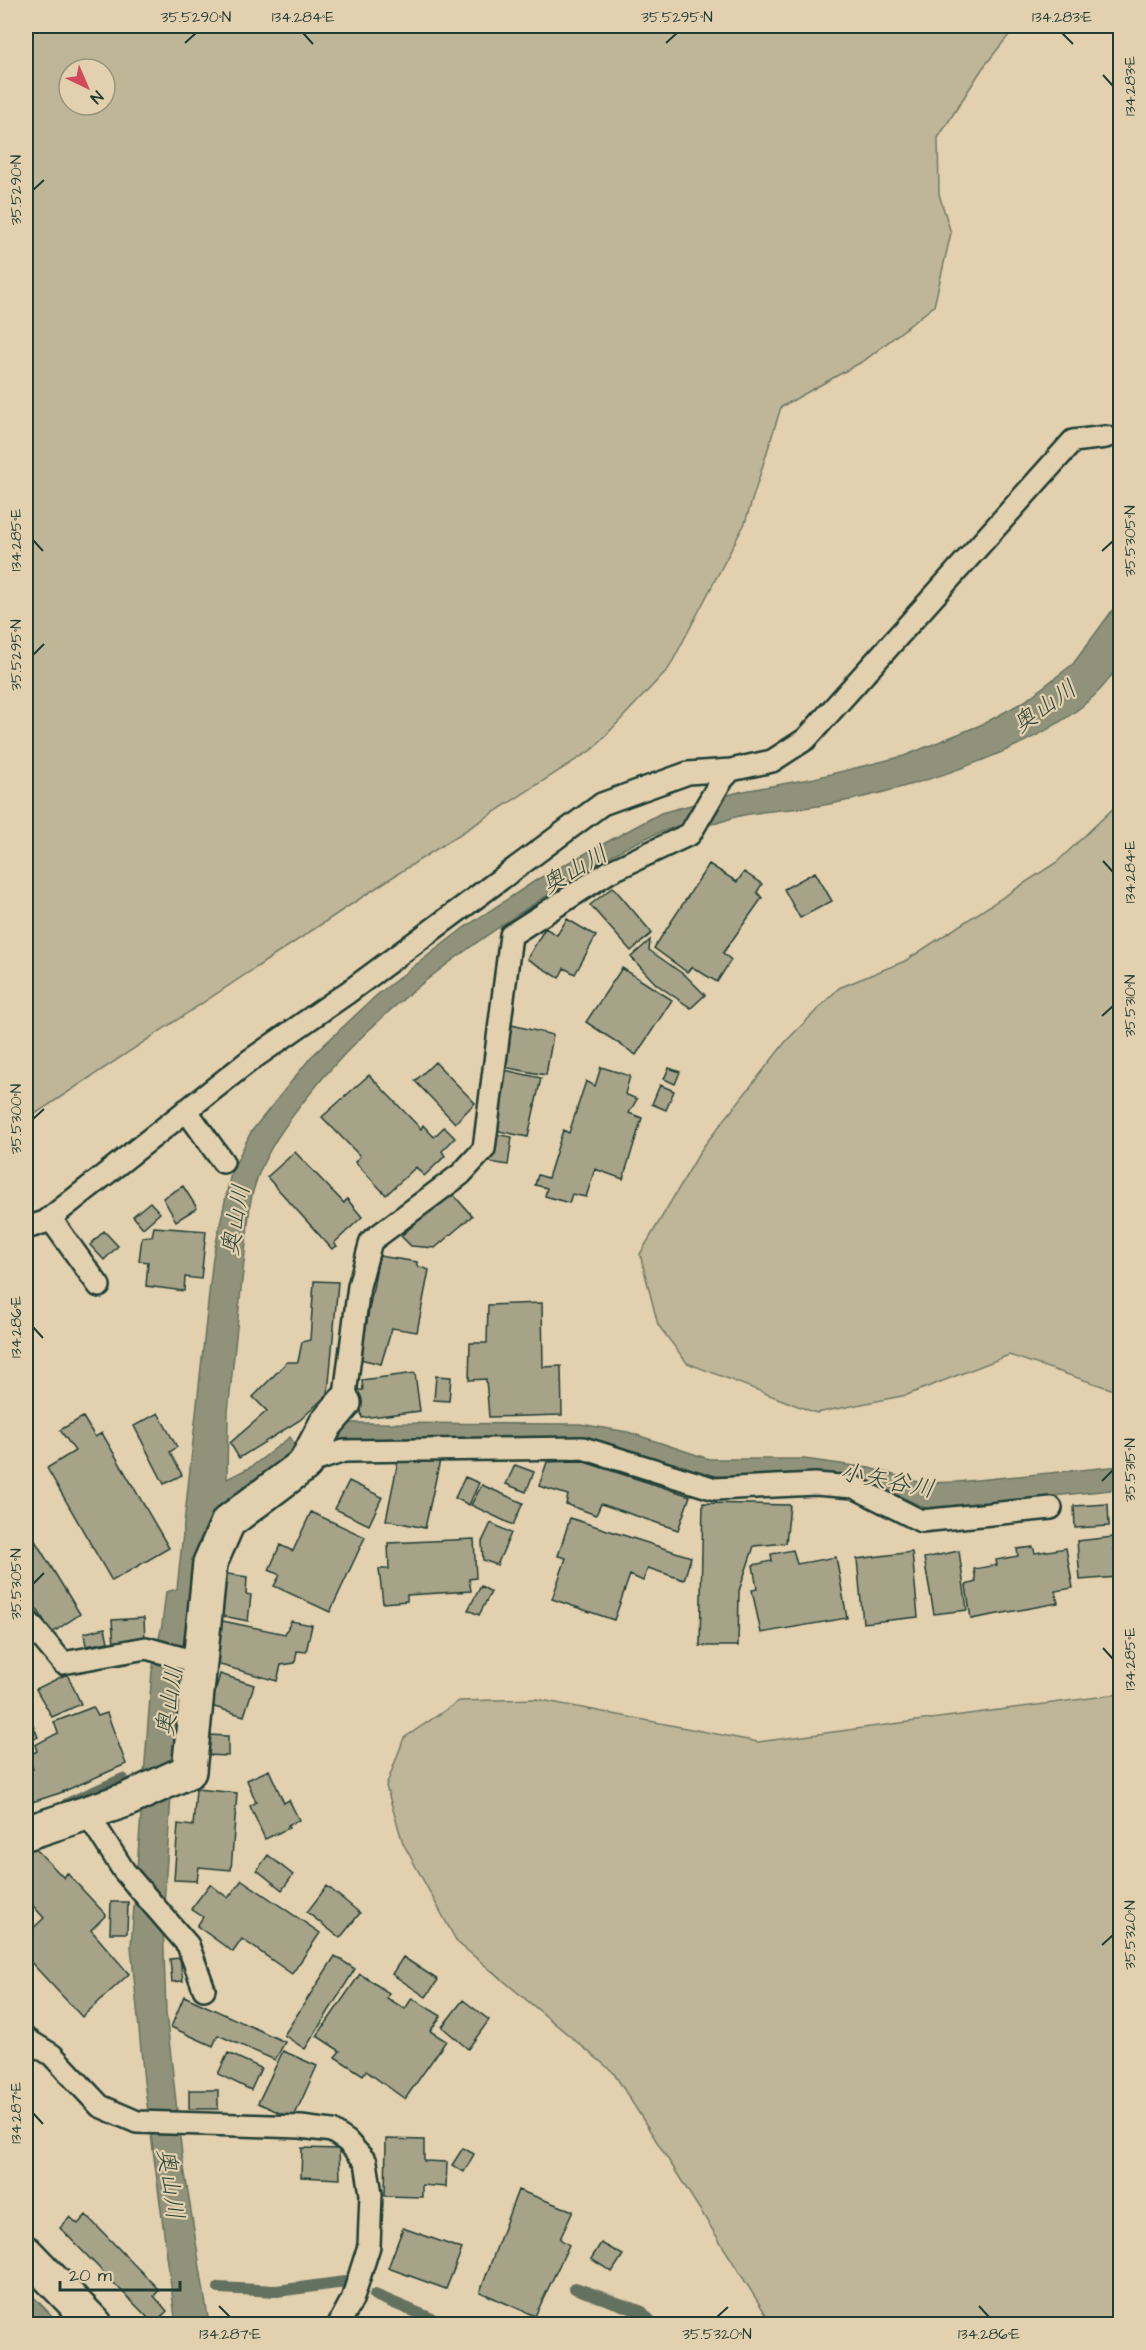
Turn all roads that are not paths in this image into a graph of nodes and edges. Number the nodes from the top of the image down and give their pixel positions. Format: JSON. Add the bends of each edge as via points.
{"nodes":[{"id":1,"x":1106,"y":437,"type":"dead end"},
{"id":2,"x":731,"y":770,"type":"junction"},
{"id":3,"x":186,"y":1110,"type":"junction"},
{"id":4,"x":223,"y":1162,"type":"dead end"},
{"id":5,"x":50,"y":1218,"type":"junction"},
{"id":6,"x":26,"y":1228,"type":"edge"},
{"id":7,"x":99,"y":1286,"type":"dead end"},
{"id":8,"x":344,"y":1403,"type":"joint"},
{"id":9,"x":305,"y":1464,"type":"junction"},
{"id":10,"x":1050,"y":1508,"type":"dead end"},
{"id":11,"x":26,"y":1619,"type":"edge"},
{"id":12,"x":200,"y":1662,"type":"junction"},
{"id":13,"x":87,"y":1813,"type":"junction"},
{"id":14,"x":26,"y":1833,"type":"edge"},
{"id":15,"x":204,"y":1989,"type":"dead end"},
{"id":16,"x":26,"y":2039,"type":"edge"},
{"id":17,"x":26,"y":2253,"type":"edge"},
{"id":18,"x":95,"y":2325,"type":"edge"},
{"id":19,"x":339,"y":2325,"type":"edge"}],
"edges":[{"from":1,"to":2,"type":"lane","via":[[1073,441],[806,740],[772,761]]},
{"from":2,"to":3,"type":"lane","via":[[688,773],[602,804]]},
{"from":2,"to":8,"type":"lane","via":[[690,834],[609,872],[511,935],[484,1149],[461,1174],[371,1240],[359,1286]]},
{"from":3,"to":4,"type":"lane"},
{"from":3,"to":5,"type":"lane"},
{"from":5,"to":6,"type":"lane"},
{"from":5,"to":7,"type":"lane"},
{"from":8,"to":9,"type":"street","via":[[326,1424]]},
{"from":9,"to":10,"type":"lane","via":[[344,1451],[583,1448],[715,1489],[815,1484],[854,1487],[921,1521]]},
{"from":9,"to":12,"type":"street","via":[[228,1522],[210,1563]]},
{"from":11,"to":12,"type":"lane","via":[[63,1663],[146,1648]]},
{"from":12,"to":13,"type":"street","via":[[189,1771]]},
{"from":13,"to":14,"type":"street"},
{"from":13,"to":15,"type":"lane","via":[[124,1871],[188,1945]]},
{"from":16,"to":19,"type":"lane","via":[[52,2055],[99,2106],[137,2122],[301,2127],[332,2131],[347,2141],[366,2162],[371,2204],[369,2246],[352,2300]]},
{"from":17,"to":18,"type":"street"}]}
